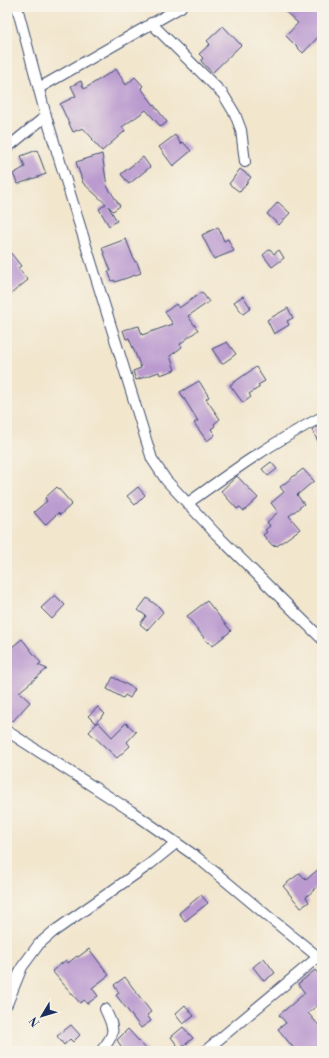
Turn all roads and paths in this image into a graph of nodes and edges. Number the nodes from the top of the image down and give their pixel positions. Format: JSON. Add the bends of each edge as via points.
{"nodes":[{"id":1,"x":17,"y":7,"type":"edge"},
{"id":2,"x":181,"y":7,"type":"edge"},
{"id":3,"x":151,"y":23,"type":"junction"},
{"id":4,"x":39,"y":88,"type":"junction"},
{"id":5,"x":46,"y":116,"type":"junction"},
{"id":6,"x":7,"y":148,"type":"edge"},
{"id":7,"x":245,"y":162,"type":"dead end"},
{"id":8,"x":322,"y":417,"type":"edge"},
{"id":9,"x":188,"y":503,"type":"junction"},
{"id":10,"x":322,"y":639,"type":"edge"},
{"id":11,"x":7,"y":731,"type":"edge"},
{"id":12,"x":176,"y":843,"type":"junction"},
{"id":13,"x":320,"y":958,"type":"edge"},
{"id":14,"x":7,"y":1004,"type":"edge"},
{"id":15,"x":105,"y":1009,"type":"dead end"},
{"id":16,"x":101,"y":1051,"type":"edge"},
{"id":17,"x":205,"y":1051,"type":"edge"}],
"edges":[{"from":1,"to":4,"type":"street"},
{"from":2,"to":3,"type":"street"},
{"from":3,"to":4,"type":"street"},
{"from":3,"to":7,"type":"street","via":[[223,94],[241,130]]},
{"from":4,"to":5,"type":"street"},
{"from":5,"to":6,"type":"street"},
{"from":5,"to":9,"type":"street","via":[[152,459],[166,480]]},
{"from":8,"to":9,"type":"street","via":[[268,446]]},
{"from":9,"to":10,"type":"street"},
{"from":11,"to":12,"type":"street"},
{"from":12,"to":13,"type":"street","via":[[198,858]]},
{"from":12,"to":14,"type":"street","via":[[39,944],[22,967]]},
{"from":13,"to":17,"type":"street"},
{"from":15,"to":16,"type":"street","via":[[113,1032]]}]}
